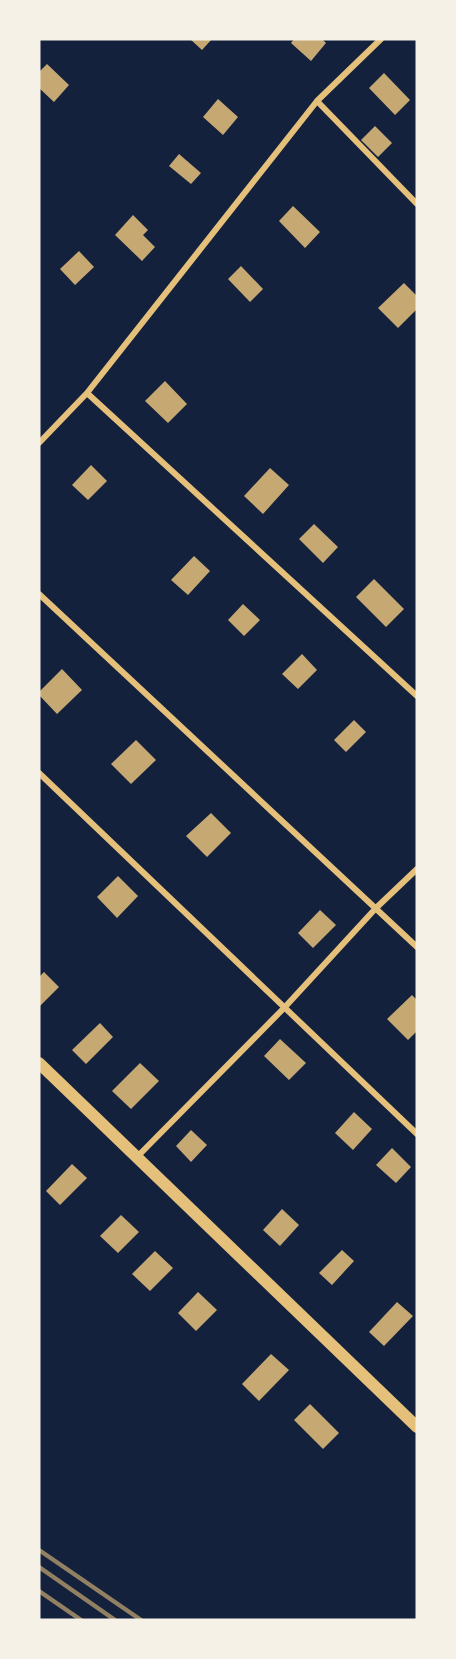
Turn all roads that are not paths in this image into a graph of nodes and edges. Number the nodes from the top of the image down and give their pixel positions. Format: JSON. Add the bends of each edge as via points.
{"nodes":[{"id":1,"x":381,"y":39,"type":"edge"},
{"id":2,"x":317,"y":101,"type":"junction"},
{"id":3,"x":417,"y":204,"type":"edge"},
{"id":4,"x":87,"y":393,"type":"junction"},
{"id":5,"x":39,"y":442,"type":"edge"},
{"id":6,"x":39,"y":594,"type":"edge"},
{"id":7,"x":417,"y":696,"type":"edge"},
{"id":8,"x":39,"y":772,"type":"edge"},
{"id":9,"x":417,"y":869,"type":"edge"},
{"id":10,"x":376,"y":908,"type":"junction"},
{"id":11,"x":417,"y":947,"type":"edge"},
{"id":12,"x":285,"y":1007,"type":"junction"},
{"id":13,"x":39,"y":1063,"type":"edge"},
{"id":14,"x":417,"y":1134,"type":"edge"},
{"id":15,"x":136,"y":1158,"type":"junction"},
{"id":16,"x":417,"y":1427,"type":"edge"}],
"edges":[{"from":1,"to":2,"type":"street"},
{"from":2,"to":3,"type":"street"},
{"from":2,"to":4,"type":"street"},
{"from":4,"to":5,"type":"street"},
{"from":4,"to":7,"type":"street"},
{"from":6,"to":10,"type":"street"},
{"from":8,"to":12,"type":"street"},
{"from":9,"to":10,"type":"street"},
{"from":10,"to":11,"type":"street"},
{"from":10,"to":12,"type":"street"},
{"from":12,"to":14,"type":"street"},
{"from":12,"to":15,"type":"street"},
{"from":13,"to":15,"type":"main road"},
{"from":15,"to":16,"type":"main road"}]}
